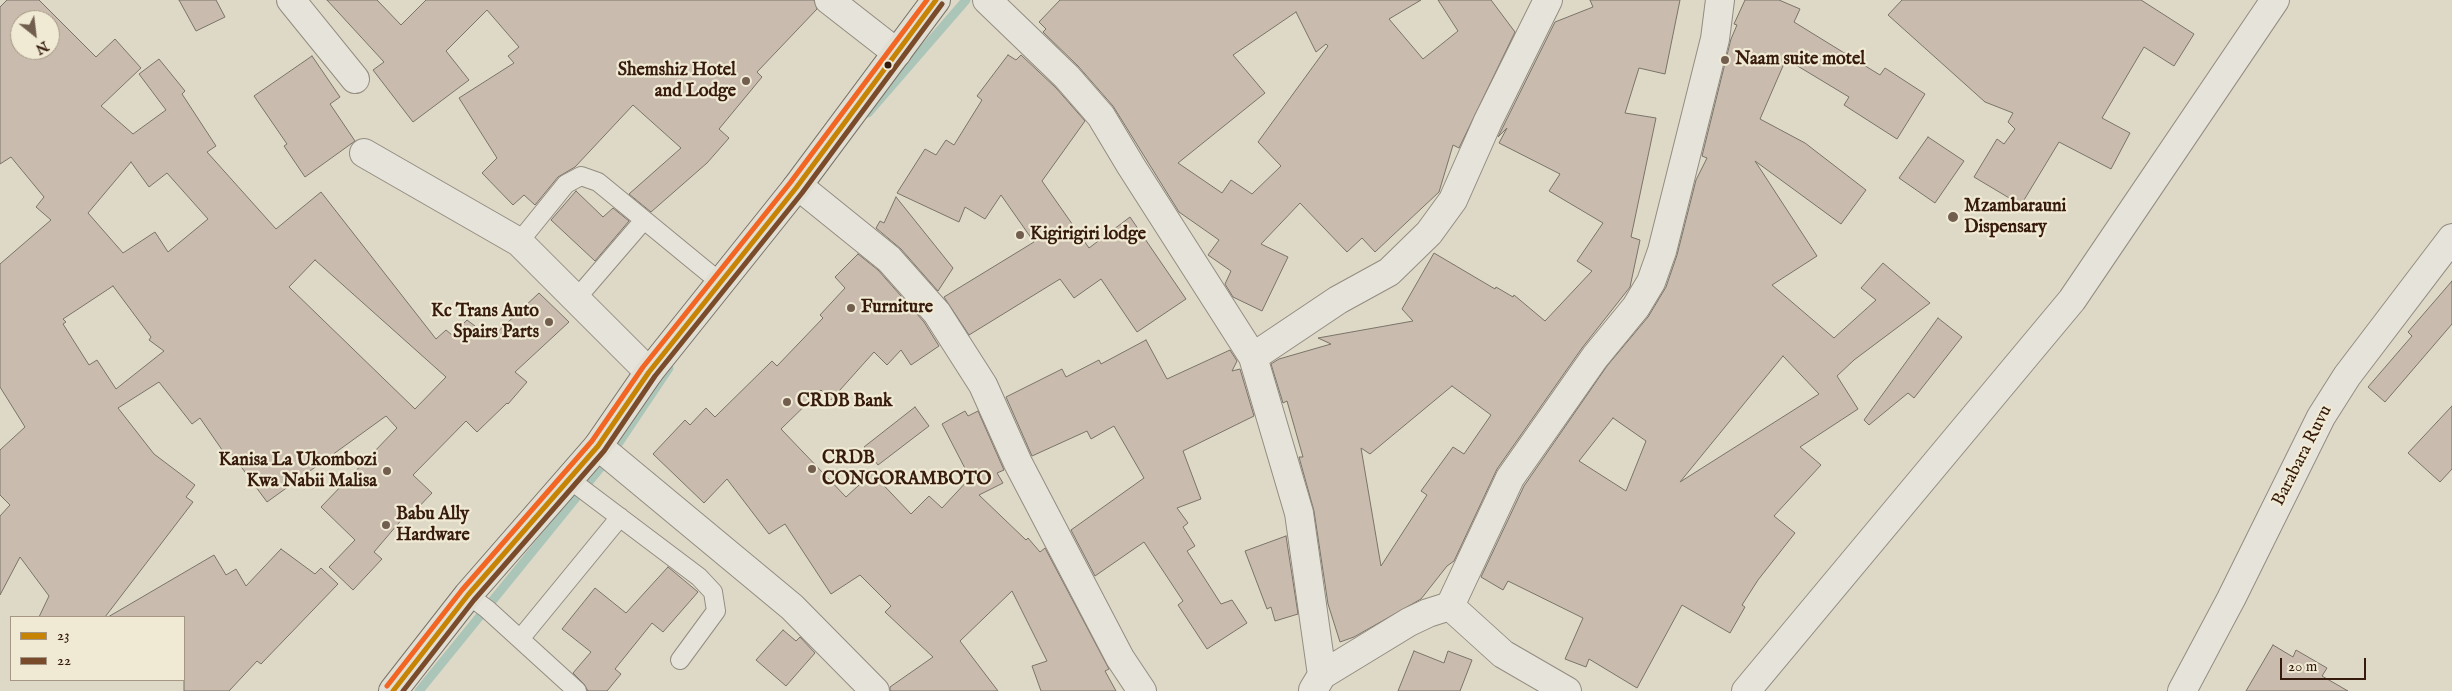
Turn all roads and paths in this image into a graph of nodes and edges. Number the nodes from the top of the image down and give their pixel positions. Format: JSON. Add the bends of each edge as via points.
{"nodes":[{"id":1,"x":291,"y":0,"type":"edge"},
{"id":2,"x":829,"y":0,"type":"edge"},
{"id":3,"x":936,"y":0,"type":"edge"},
{"id":4,"x":987,"y":0,"type":"edge"},
{"id":5,"x":1548,"y":0,"type":"edge"},
{"id":6,"x":1720,"y":0,"type":"edge"},
{"id":7,"x":2274,"y":0,"type":"edge"},
{"id":8,"x":897,"y":53,"type":"junction"},
{"id":9,"x":355,"y":78,"type":"dead end"},
{"id":10,"x":364,"y":153,"type":"dead end"},
{"id":11,"x":796,"y":188,"type":"junction"},
{"id":12,"x":644,"y":220,"type":"junction"},
{"id":13,"x":2452,"y":238,"type":"edge"},
{"id":14,"x":519,"y":242,"type":"junction"},
{"id":15,"x":721,"y":284,"type":"junction"},
{"id":16,"x":576,"y":300,"type":"junction"},
{"id":17,"x":1254,"y":358,"type":"junction"},
{"id":18,"x":649,"y":372,"type":"junction"},
{"id":19,"x":598,"y":446,"type":"junction"},
{"id":20,"x":570,"y":479,"type":"junction"},
{"id":21,"x":620,"y":517,"type":"junction"},
{"id":22,"x":468,"y":596,"type":"junction"},
{"id":23,"x":1450,"y":606,"type":"junction"},
{"id":24,"x":520,"y":639,"type":"junction"},
{"id":25,"x":680,"y":660,"type":"dead end"},
{"id":26,"x":1317,"y":683,"type":"edge"},
{"id":27,"x":393,"y":691,"type":"edge"},
{"id":28,"x":577,"y":691,"type":"edge"},
{"id":29,"x":875,"y":691,"type":"edge"},
{"id":30,"x":1142,"y":691,"type":"edge"},
{"id":31,"x":1567,"y":691,"type":"edge"},
{"id":32,"x":1746,"y":691,"type":"edge"},
{"id":33,"x":2182,"y":691,"type":"edge"}],
"edges":[{"from":1,"to":9,"type":"street"},
{"from":2,"to":8,"type":"street"},
{"from":3,"to":8,"type":"main road"},
{"from":4,"to":17,"type":"street","via":[[1067,77],[1101,116]]},
{"from":5,"to":17,"type":"street","via":[[1453,200],[1429,233],[1389,272],[1338,300]]},
{"from":6,"to":23,"type":"street","via":[[1713,48],[1662,251],[1651,282],[1510,478]]},
{"from":7,"to":32,"type":"street","via":[[2072,300]]},
{"from":8,"to":11,"type":"main road"},
{"from":10,"to":14,"type":"street"},
{"from":11,"to":15,"type":"main road"},
{"from":11,"to":30,"type":"street","via":[[806,192],[889,260],[937,313],[983,385],[1026,479],[1120,658]]},
{"from":12,"to":14,"type":"lane","via":[[598,182],[581,176],[566,184]]},
{"from":12,"to":15,"type":"lane"},
{"from":12,"to":16,"type":"lane"},
{"from":13,"to":33,"type":"street","name":"Barabara Ruvu","via":[[2321,417]]},
{"from":14,"to":16,"type":"street"},
{"from":15,"to":18,"type":"main road"},
{"from":16,"to":18,"type":"street"},
{"from":17,"to":26,"type":"street","via":[[1299,513]]},
{"from":18,"to":19,"type":"main road"},
{"from":19,"to":20,"type":"main road"},
{"from":19,"to":29,"type":"street","via":[[792,607]]},
{"from":20,"to":21,"type":"lane"},
{"from":20,"to":22,"type":"main road"},
{"from":21,"to":24,"type":"lane"},
{"from":21,"to":25,"type":"lane","via":[[699,577],[713,592],[716,611]]},
{"from":22,"to":24,"type":"lane"},
{"from":22,"to":27,"type":"main road"},
{"from":23,"to":26,"type":"street","via":[[1409,622]]},
{"from":23,"to":31,"type":"street","via":[[1503,654]]},
{"from":24,"to":28,"type":"lane"}]}
